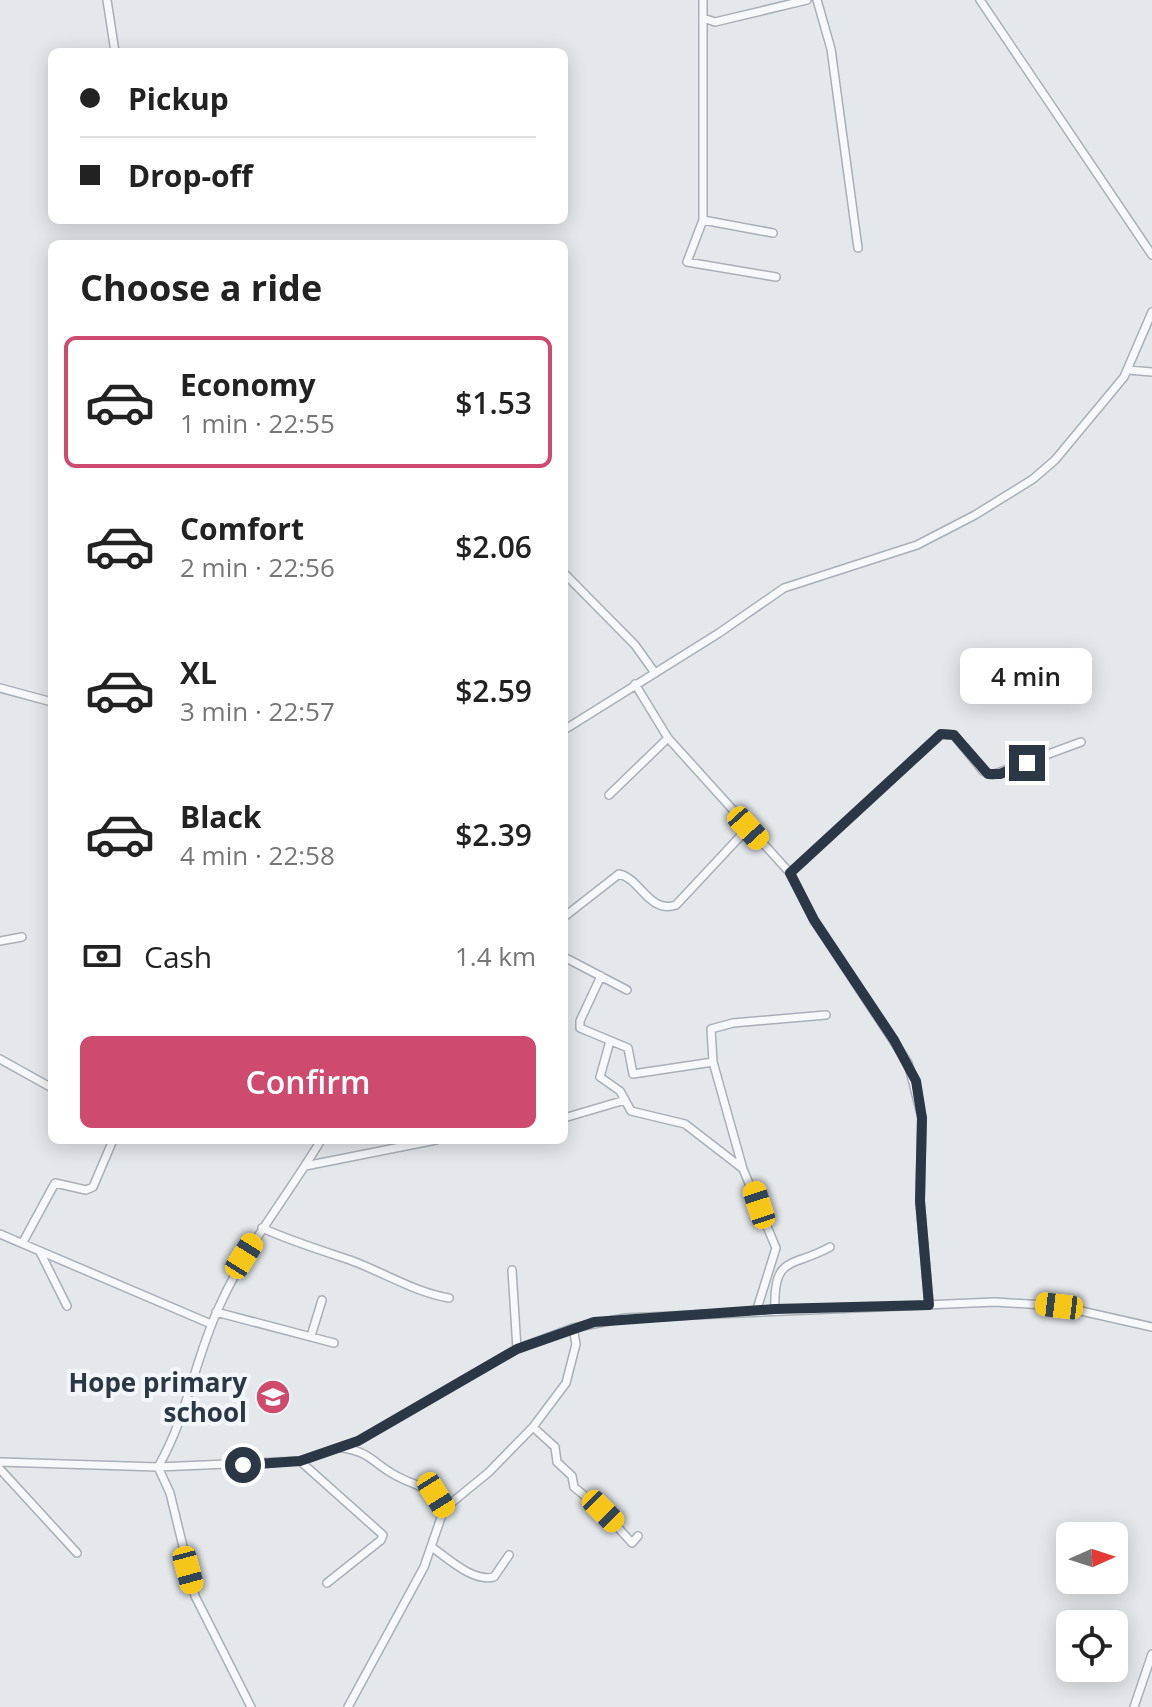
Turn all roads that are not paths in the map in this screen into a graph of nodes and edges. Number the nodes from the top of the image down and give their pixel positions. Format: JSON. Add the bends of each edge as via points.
{"nodes":[{"id":1,"x":107,"y":0,"type":"edge"},
{"id":2,"x":703,"y":0,"type":"edge"},
{"id":3,"x":807,"y":0,"type":"edge"},
{"id":4,"x":817,"y":0,"type":"edge"},
{"id":5,"x":980,"y":0,"type":"edge"},
{"id":6,"x":703,"y":18,"type":"junction"},
{"id":7,"x":114,"y":48,"type":"edge"},
{"id":8,"x":703,"y":220,"type":"junction"},
{"id":9,"x":773,"y":233,"type":"dead end"},
{"id":10,"x":858,"y":248,"type":"dead end"},
{"id":11,"x":1152,"y":255,"type":"edge"},
{"id":12,"x":776,"y":277,"type":"dead end"},
{"id":13,"x":1152,"y":312,"type":"edge"},
{"id":14,"x":1128,"y":370,"type":"junction"},
{"id":15,"x":1152,"y":372,"type":"edge"},
{"id":16,"x":568,"y":577,"type":"edge"},
{"id":17,"x":655,"y":673,"type":"junction"},
{"id":18,"x":635,"y":684,"type":"junction"},
{"id":19,"x":0,"y":688,"type":"edge"},
{"id":20,"x":48,"y":701,"type":"edge"},
{"id":21,"x":568,"y":727,"type":"edge"},
{"id":22,"x":668,"y":738,"type":"junction"},
{"id":23,"x":1081,"y":742,"type":"dead end"},
{"id":24,"x":609,"y":795,"type":"dead end"},
{"id":25,"x":748,"y":828,"type":"junction"},
{"id":26,"x":790,"y":873,"type":"junction"},
{"id":27,"x":568,"y":914,"type":"edge"},
{"id":28,"x":22,"y":937,"type":"dead end"},
{"id":29,"x":0,"y":941,"type":"edge"},
{"id":30,"x":568,"y":959,"type":"edge"},
{"id":31,"x":601,"y":976,"type":"junction"},
{"id":32,"x":627,"y":990,"type":"dead end"},
{"id":33,"x":826,"y":1015,"type":"dead end"},
{"id":34,"x":610,"y":1041,"type":"junction"},
{"id":35,"x":0,"y":1059,"type":"edge"},
{"id":36,"x":713,"y":1062,"type":"junction"},
{"id":37,"x":48,"y":1086,"type":"edge"},
{"id":38,"x":625,"y":1100,"type":"junction"},
{"id":39,"x":568,"y":1117,"type":"edge"},
{"id":40,"x":111,"y":1144,"type":"edge"},
{"id":41,"x":319,"y":1144,"type":"edge"},
{"id":42,"x":416,"y":1144,"type":"edge"},
{"id":43,"x":305,"y":1166,"type":"junction"},
{"id":44,"x":743,"y":1169,"type":"junction"},
{"id":45,"x":262,"y":1228,"type":"junction"},
{"id":46,"x":0,"y":1234,"type":"edge"},
{"id":47,"x":23,"y":1242,"type":"junction"},
{"id":48,"x":830,"y":1247,"type":"dead end"},
{"id":49,"x":776,"y":1248,"type":"junction"},
{"id":50,"x":40,"y":1252,"type":"junction"},
{"id":51,"x":793,"y":1260,"type":"junction"},
{"id":52,"x":512,"y":1270,"type":"dead end"},
{"id":53,"x":449,"y":1298,"type":"dead end"},
{"id":54,"x":322,"y":1300,"type":"dead end"},
{"id":55,"x":929,"y":1305,"type":"junction"},
{"id":56,"x":67,"y":1306,"type":"dead end"},
{"id":57,"x":775,"y":1309,"type":"junction"},
{"id":58,"x":216,"y":1312,"type":"junction"},
{"id":59,"x":756,"y":1312,"type":"junction"},
{"id":60,"x":211,"y":1324,"type":"junction"},
{"id":61,"x":1152,"y":1327,"type":"edge"},
{"id":62,"x":573,"y":1328,"type":"junction"},
{"id":63,"x":311,"y":1336,"type":"junction"},
{"id":64,"x":334,"y":1343,"type":"dead end"},
{"id":65,"x":517,"y":1349,"type":"junction"},
{"id":66,"x":533,"y":1427,"type":"junction"},
{"id":67,"x":342,"y":1448,"type":"junction"},
{"id":68,"x":300,"y":1461,"type":"junction"},
{"id":69,"x":0,"y":1462,"type":"edge"},
{"id":70,"x":158,"y":1467,"type":"junction"},
{"id":71,"x":0,"y":1469,"type":"edge"},
{"id":72,"x":444,"y":1509,"type":"junction"},
{"id":73,"x":638,"y":1536,"type":"dead end"},
{"id":74,"x":433,"y":1548,"type":"junction"},
{"id":75,"x":77,"y":1553,"type":"dead end"},
{"id":76,"x":509,"y":1555,"type":"dead end"},
{"id":77,"x":327,"y":1583,"type":"dead end"},
{"id":78,"x":1152,"y":1654,"type":"edge"},
{"id":79,"x":251,"y":1707,"type":"edge"},
{"id":80,"x":348,"y":1707,"type":"edge"},
{"id":81,"x":1134,"y":1707,"type":"edge"}],
"edges":[{"from":1,"to":7,"type":"street"},
{"from":2,"to":6,"type":"street"},
{"from":3,"to":6,"type":"street","via":[[715,22]]},
{"from":4,"to":10,"type":"street","via":[[831,49]]},
{"from":5,"to":11,"type":"street"},
{"from":6,"to":8,"type":"street"},
{"from":8,"to":9,"type":"street"},
{"from":8,"to":12,"type":"street","via":[[687,262]]},
{"from":13,"to":14,"type":"street"},
{"from":14,"to":15,"type":"street"},
{"from":14,"to":17,"type":"street","via":[[1055,460],[1004,498],[917,545],[793,584]]},
{"from":16,"to":17,"type":"street"},
{"from":17,"to":18,"type":"street"},
{"from":18,"to":21,"type":"street"},
{"from":18,"to":22,"type":"street"},
{"from":19,"to":20,"type":"street"},
{"from":22,"to":24,"type":"street"},
{"from":22,"to":25,"type":"street"},
{"from":23,"to":26,"type":"street","via":[[992,775],[954,735],[941,734]]},
{"from":25,"to":26,"type":"street"},
{"from":25,"to":27,"type":"street","via":[[676,905],[655,903],[619,874]]},
{"from":26,"to":55,"type":"street","via":[[916,1081]]},
{"from":28,"to":29,"type":"street"},
{"from":30,"to":31,"type":"street"},
{"from":31,"to":32,"type":"street"},
{"from":31,"to":34,"type":"street","via":[[579,1025],[583,1032]]},
{"from":33,"to":36,"type":"street","via":[[715,1027],[710,1035]]},
{"from":34,"to":36,"type":"street","via":[[631,1051],[632,1070],[638,1076]]},
{"from":34,"to":38,"type":"street","via":[[600,1077]]},
{"from":35,"to":37,"type":"street"},
{"from":36,"to":44,"type":"street"},
{"from":38,"to":39,"type":"street"},
{"from":38,"to":44,"type":"street","via":[[635,1113],[685,1124]]},
{"from":40,"to":47,"type":"street","via":[[93,1187],[55,1183]]},
{"from":41,"to":43,"type":"street"},
{"from":42,"to":43,"type":"street"},
{"from":43,"to":45,"type":"street"},
{"from":44,"to":49,"type":"street"},
{"from":45,"to":53,"type":"street"},
{"from":45,"to":58,"type":"street"},
{"from":46,"to":47,"type":"street"},
{"from":47,"to":50,"type":"street"},
{"from":48,"to":51,"type":"street"},
{"from":49,"to":51,"type":"street"},
{"from":49,"to":59,"type":"street"},
{"from":50,"to":56,"type":"street"},
{"from":50,"to":60,"type":"street"},
{"from":51,"to":57,"type":"street","via":[[778,1275]]},
{"from":52,"to":65,"type":"street"},
{"from":54,"to":63,"type":"street"},
{"from":55,"to":57,"type":"street"},
{"from":55,"to":61,"type":"street","via":[[1030,1303]]},
{"from":57,"to":59,"type":"street"},
{"from":58,"to":60,"type":"street"},
{"from":58,"to":63,"type":"street"},
{"from":59,"to":62,"type":"street","via":[[625,1318]]},
{"from":60,"to":70,"type":"street","via":[[182,1421]]},
{"from":62,"to":65,"type":"street"},
{"from":62,"to":66,"type":"street","via":[[576,1344],[570,1372]]},
{"from":63,"to":64,"type":"street"},
{"from":65,"to":67,"type":"street"},
{"from":66,"to":72,"type":"street"},
{"from":66,"to":73,"type":"street","via":[[555,1447],[557,1462],[572,1476],[574,1487],[632,1543]]},
{"from":67,"to":68,"type":"street"},
{"from":67,"to":72,"type":"street","via":[[363,1451],[393,1474],[431,1490]]},
{"from":68,"to":70,"type":"street"},
{"from":68,"to":77,"type":"street","via":[[383,1535]]},
{"from":69,"to":70,"type":"street"},
{"from":70,"to":79,"type":"street","via":[[168,1483],[195,1596]]},
{"from":71,"to":75,"type":"street"},
{"from":72,"to":74,"type":"street"},
{"from":74,"to":76,"type":"street","via":[[488,1578]]},
{"from":74,"to":80,"type":"street"},
{"from":78,"to":81,"type":"street"}]}
